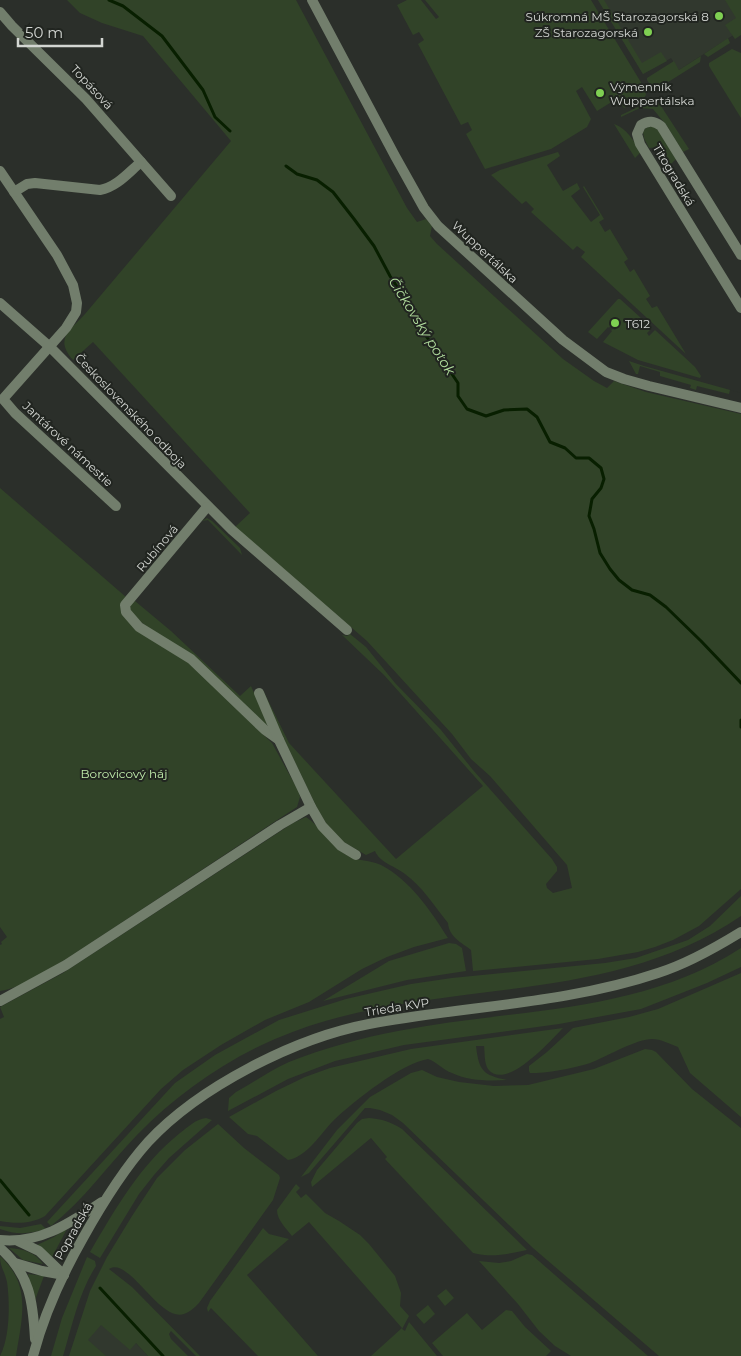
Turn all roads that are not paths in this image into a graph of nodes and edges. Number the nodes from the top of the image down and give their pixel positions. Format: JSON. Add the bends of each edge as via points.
{"nodes":[{"id":1,"x":312,"y":0,"type":"edge"},
{"id":2,"x":0,"y":12,"type":"edge"},
{"id":3,"x":141,"y":162,"type":"junction"},
{"id":4,"x":0,"y":171,"type":"edge"},
{"id":5,"x":14,"y":192,"type":"junction"},
{"id":6,"x":171,"y":196,"type":"dead end"},
{"id":7,"x":741,"y":255,"type":"edge"},
{"id":8,"x":0,"y":303,"type":"edge"},
{"id":9,"x":741,"y":308,"type":"edge"},
{"id":10,"x":50,"y":347,"type":"junction"},
{"id":11,"x":2,"y":397,"type":"edge"},
{"id":12,"x":741,"y":408,"type":"edge"},
{"id":13,"x":116,"y":506,"type":"dead end"},
{"id":14,"x":207,"y":507,"type":"junction"},
{"id":15,"x":347,"y":630,"type":"dead end"},
{"id":16,"x":259,"y":693,"type":"dead end"},
{"id":17,"x":279,"y":740,"type":"junction"},
{"id":18,"x":311,"y":807,"type":"junction"},
{"id":19,"x":356,"y":855,"type":"dead end"},
{"id":20,"x":741,"y":932,"type":"edge"},
{"id":21,"x":0,"y":1001,"type":"edge"},
{"id":22,"x":105,"y":1200,"type":"junction"},
{"id":23,"x":0,"y":1240,"type":"edge"},
{"id":24,"x":15,"y":1240,"type":"junction"},
{"id":25,"x":0,"y":1248,"type":"edge"},
{"id":26,"x":15,"y":1263,"type":"junction"},
{"id":27,"x":64,"y":1275,"type":"junction"},
{"id":28,"x":34,"y":1352,"type":"edge"}],
"edges":[{"from":1,"to":12,"type":"street","name":"Wuppertálska","via":[[395,156],[424,208],[438,226],[563,340],[606,372]]},
{"from":2,"to":3,"type":"street","name":"Topásová","via":[[86,98]]},
{"from":3,"to":5,"type":"street","via":[[107,189],[36,183]]},
{"from":3,"to":6,"type":"street","name":"Topásová"},
{"from":4,"to":5,"type":"street"},
{"from":5,"to":10,"type":"street","via":[[57,255],[75,293],[76,312],[72,321]]},
{"from":7,"to":9,"type":"street","name":"Titogradská","via":[[661,126],[651,121],[641,125],[637,134],[640,144]]},
{"from":8,"to":10,"type":"street"},
{"from":10,"to":11,"type":"street","name":"Jantárové námestie"},
{"from":10,"to":14,"type":"street","name":"Československého odboja"},
{"from":11,"to":13,"type":"street","name":"Jantárové námestie","via":[[15,413]]},
{"from":14,"to":15,"type":"street","name":"Československého odboja"},
{"from":14,"to":17,"type":"street","name":"Rubínová","via":[[125,605],[126,612],[139,627],[191,659]]},
{"from":16,"to":17,"type":"street"},
{"from":17,"to":18,"type":"street"},
{"from":18,"to":19,"type":"street","via":[[327,832]]},
{"from":18,"to":21,"type":"street","via":[[66,966]]},
{"from":20,"to":22,"type":"street","name":"Trieda KVP","via":[[681,964],[615,986],[366,1024],[281,1052],[203,1096],[167,1124],[128,1166]]},
{"from":22,"to":24,"type":"street","via":[[54,1231]]},
{"from":22,"to":27,"type":"street","name":"Popradská"},
{"from":23,"to":24,"type":"street"},
{"from":24,"to":27,"type":"street","name":"Popradská","via":[[39,1251]]},
{"from":25,"to":26,"type":"street","name":"Popradská"},
{"from":26,"to":27,"type":"street","name":"Popradská"},
{"from":26,"to":28,"type":"street","name":"Popradská","via":[[28,1289],[33,1315]]},
{"from":27,"to":28,"type":"street","name":"Popradská","via":[[45,1316]]}]}
